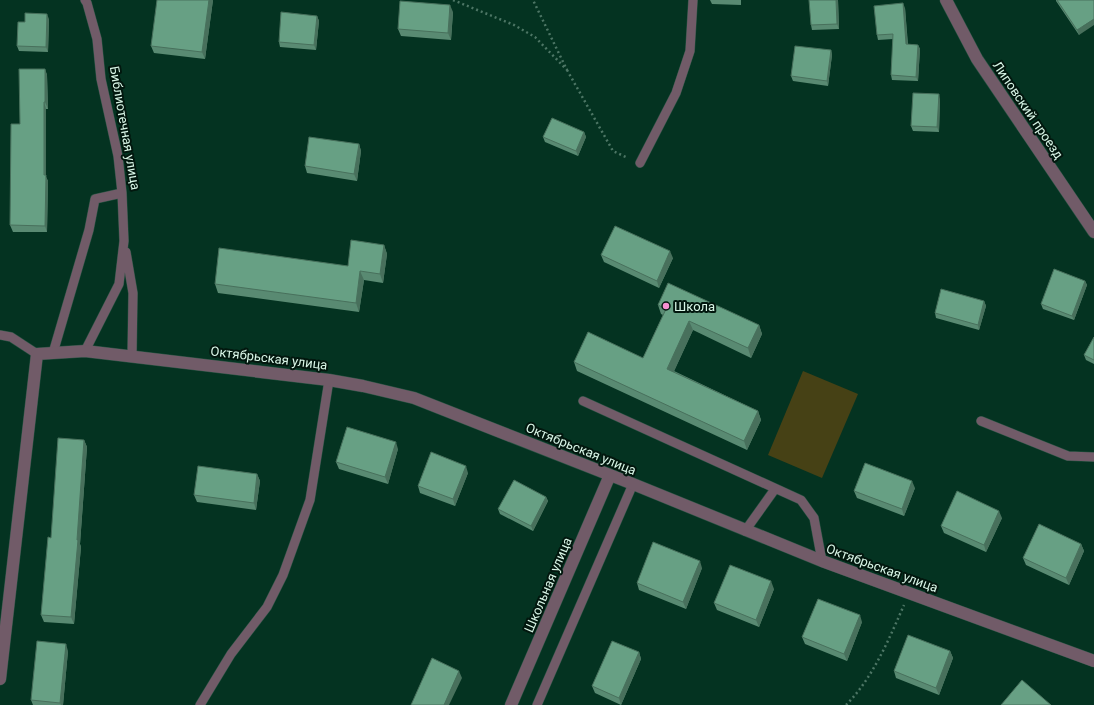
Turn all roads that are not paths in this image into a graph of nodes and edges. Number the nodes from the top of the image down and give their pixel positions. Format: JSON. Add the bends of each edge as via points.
{"nodes":[{"id":1,"x":85,"y":0,"type":"edge"},
{"id":2,"x":693,"y":0,"type":"edge"},
{"id":3,"x":946,"y":0,"type":"edge"},
{"id":4,"x":640,"y":163,"type":"road end"},
{"id":5,"x":122,"y":193,"type":"junction"},
{"id":6,"x":1094,"y":232,"type":"edge"},
{"id":7,"x":124,"y":241,"type":"junction"},
{"id":8,"x":0,"y":335,"type":"edge"},
{"id":9,"x":85,"y":351,"type":"junction"},
{"id":10,"x":53,"y":353,"type":"junction"},
{"id":11,"x":38,"y":354,"type":"junction"},
{"id":12,"x":132,"y":356,"type":"junction"},
{"id":13,"x":329,"y":380,"type":"junction"},
{"id":14,"x":583,"y":401,"type":"dead end"},
{"id":15,"x":981,"y":421,"type":"dead end"},
{"id":16,"x":1094,"y":457,"type":"edge"},
{"id":17,"x":610,"y":475,"type":"junction"},
{"id":18,"x":633,"y":484,"type":"junction"},
{"id":19,"x":775,"y":489,"type":"junction"},
{"id":20,"x":745,"y":531,"type":"junction"},
{"id":21,"x":822,"y":561,"type":"junction"},
{"id":22,"x":1094,"y":661,"type":"edge"},
{"id":23,"x":0,"y":679,"type":"edge"},
{"id":24,"x":200,"y":705,"type":"edge"},
{"id":25,"x":511,"y":705,"type":"edge"},
{"id":26,"x":538,"y":705,"type":"edge"}],
"edges":[{"from":1,"to":5,"type":"lane","name":"Библиотечная улица","via":[[97,39],[101,79],[118,156]]},
{"from":2,"to":4,"type":"lane","via":[[690,51],[676,93]]},
{"from":3,"to":6,"type":"street","name":"Липовский проезд","via":[[977,59]]},
{"from":5,"to":7,"type":"lane","name":"Библиотечная улица"},
{"from":5,"to":10,"type":"lane","via":[[95,199],[89,230]]},
{"from":7,"to":9,"type":"lane","name":"Библиотечная улица","via":[[119,284]]},
{"from":7,"to":12,"type":"lane","via":[[133,293]]},
{"from":8,"to":11,"type":"lane","via":[[11,336]]},
{"from":9,"to":10,"type":"street","name":"Октябрьская улица"},
{"from":9,"to":12,"type":"street","name":"Октябрьская улица"},
{"from":10,"to":11,"type":"street","name":"Октябрьская улица"},
{"from":11,"to":23,"type":"street"},
{"from":12,"to":13,"type":"street","name":"Октябрьская улица"},
{"from":13,"to":17,"type":"street","name":"Октябрьская улица","via":[[414,398]]},
{"from":13,"to":24,"type":"lane","via":[[310,500],[283,576],[267,607],[231,654]]},
{"from":14,"to":19,"type":"lane"},
{"from":15,"to":16,"type":"lane","via":[[1068,456]]},
{"from":17,"to":18,"type":"street","name":"Октябрьская улица"},
{"from":17,"to":25,"type":"street","name":"Школьная улица"},
{"from":18,"to":20,"type":"street","name":"Октябрьская улица"},
{"from":18,"to":26,"type":"lane"},
{"from":19,"to":20,"type":"lane"},
{"from":19,"to":21,"type":"lane","via":[[801,500],[814,518]]},
{"from":20,"to":21,"type":"street","name":"Октябрьская улица"},
{"from":21,"to":22,"type":"street","name":"Октябрьская улица"}]}
